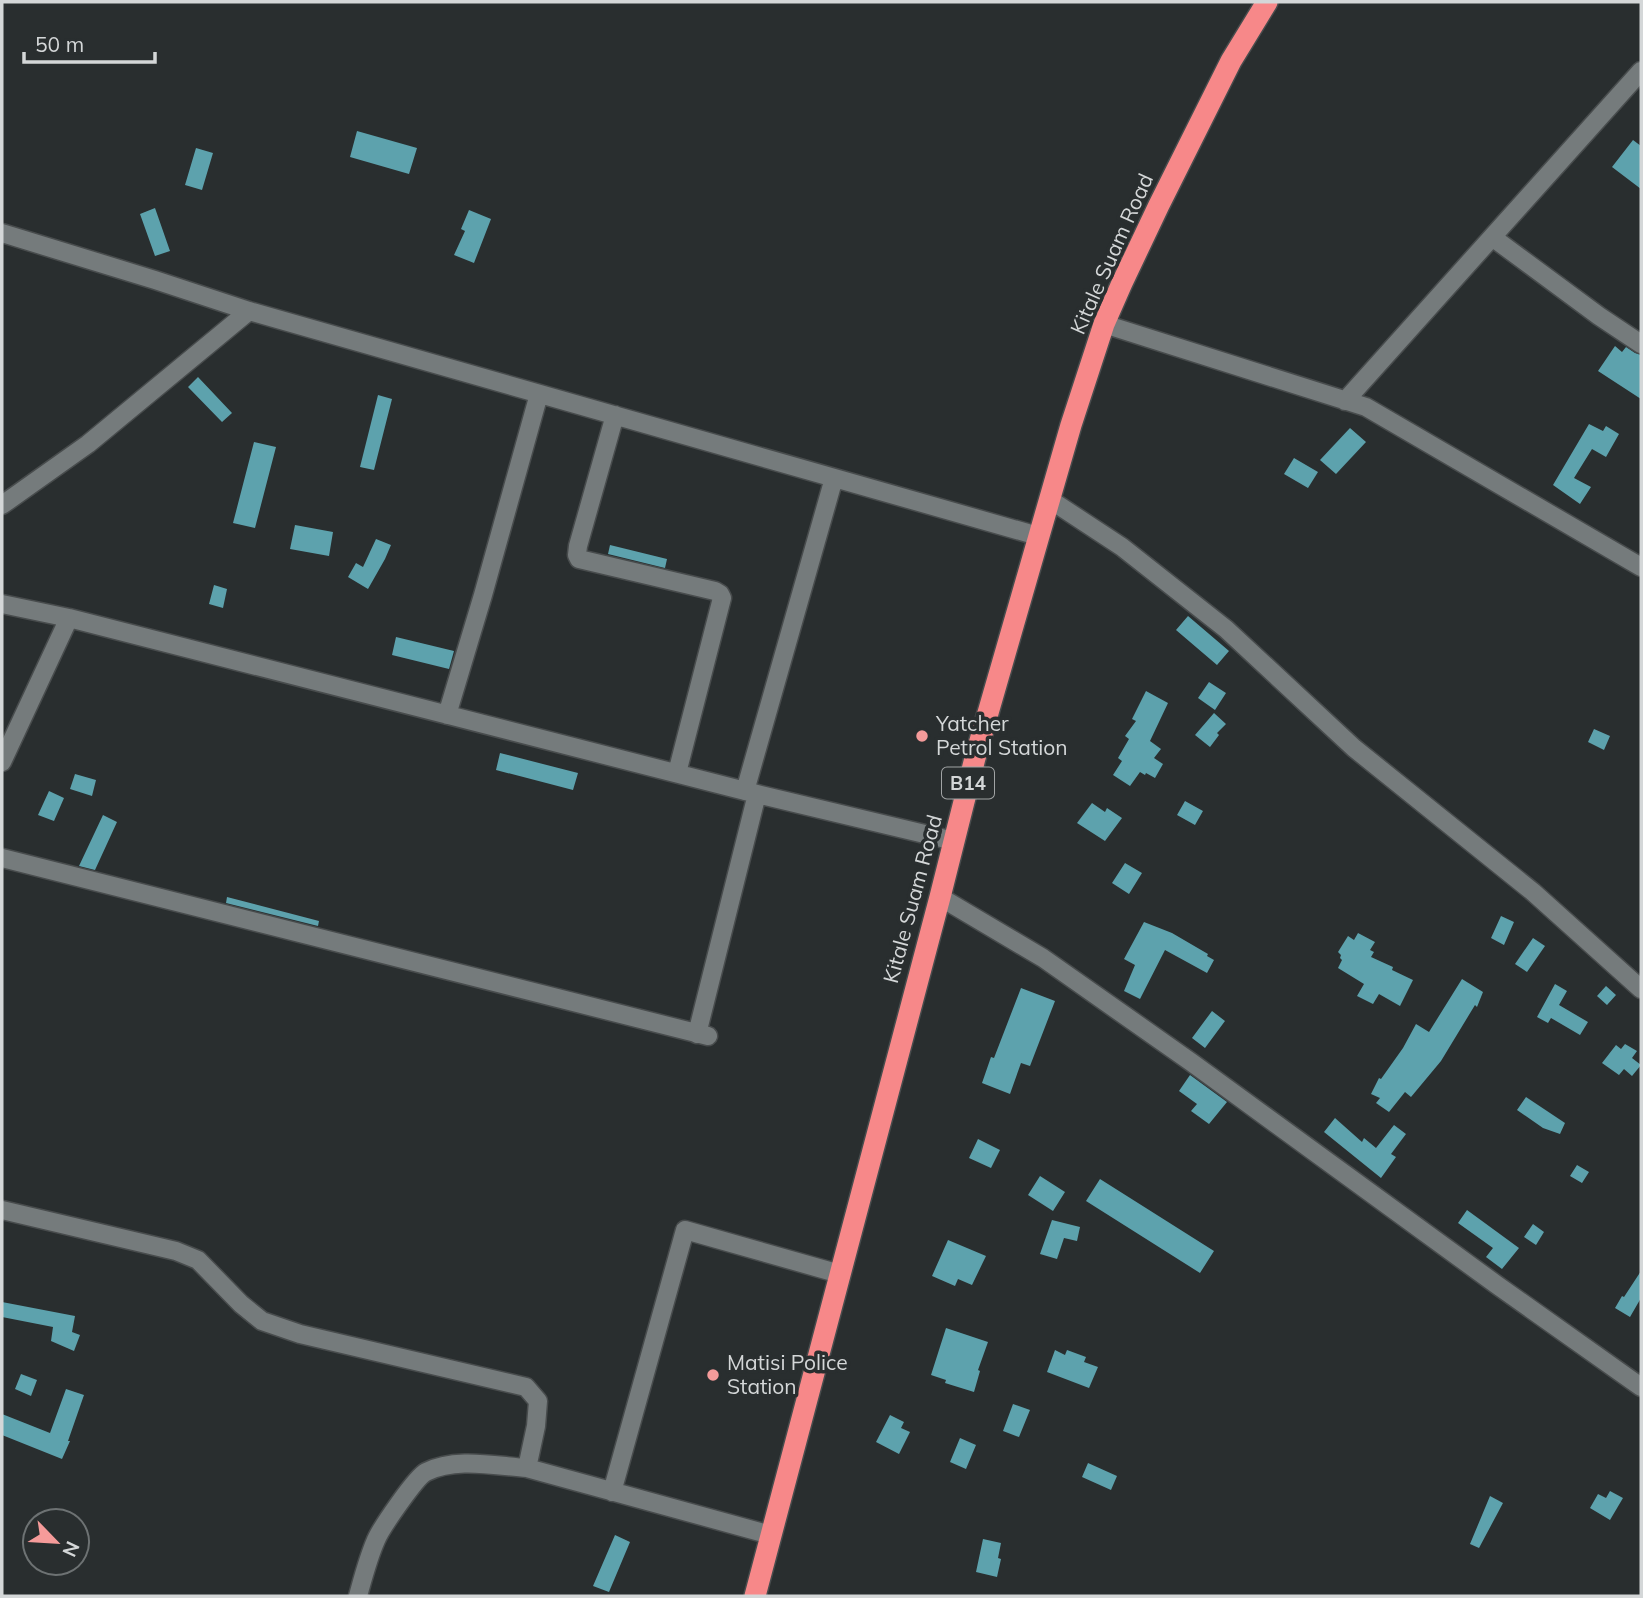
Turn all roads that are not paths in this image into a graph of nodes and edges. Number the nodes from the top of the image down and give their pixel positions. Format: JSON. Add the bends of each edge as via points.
{"nodes":[{"id":1,"x":1268,"y":2,"type":"edge"},
{"id":2,"x":1641,"y":71,"type":"edge"},
{"id":3,"x":2,"y":233,"type":"edge"},
{"id":4,"x":1492,"y":237,"type":"junction"},
{"id":5,"x":250,"y":312,"type":"junction"},
{"id":6,"x":1104,"y":324,"type":"junction"},
{"id":7,"x":1641,"y":344,"type":"edge"},
{"id":8,"x":539,"y":394,"type":"junction"},
{"id":9,"x":1345,"y":401,"type":"junction"},
{"id":10,"x":615,"y":415,"type":"junction"},
{"id":11,"x":834,"y":478,"type":"junction"},
{"id":12,"x":1049,"y":499,"type":"junction"},
{"id":13,"x":2,"y":505,"type":"edge"},
{"id":14,"x":1038,"y":536,"type":"junction"},
{"id":15,"x":1641,"y":567,"type":"edge"},
{"id":16,"x":2,"y":604,"type":"edge"},
{"id":17,"x":69,"y":618,"type":"junction"},
{"id":18,"x":447,"y":715,"type":"junction"},
{"id":19,"x":2,"y":762,"type":"edge"},
{"id":20,"x":677,"y":773,"type":"junction"},
{"id":21,"x":751,"y":792,"type":"junction"},
{"id":22,"x":954,"y":841,"type":"junction"},
{"id":23,"x":2,"y":858,"type":"edge"},
{"id":24,"x":940,"y":897,"type":"junction"},
{"id":25,"x":1641,"y":989,"type":"edge"},
{"id":26,"x":2,"y":1210,"type":"edge"},
{"id":27,"x":840,"y":1273,"type":"junction"},
{"id":28,"x":1641,"y":1387,"type":"edge"},
{"id":29,"x":527,"y":1468,"type":"junction"},
{"id":30,"x":612,"y":1492,"type":"junction"},
{"id":31,"x":771,"y":1535,"type":"junction"},
{"id":32,"x":358,"y":1596,"type":"edge"},
{"id":33,"x":755,"y":1596,"type":"edge"}],
"edges":[{"from":1,"to":6,"type":"highway","name":"Kitale Suam Road","number":"B14","via":[[1231,61]]},
{"from":2,"to":4,"type":"street"},
{"from":3,"to":5,"type":"street"},
{"from":4,"to":7,"type":"street"},
{"from":4,"to":9,"type":"street"},
{"from":5,"to":8,"type":"street"},
{"from":5,"to":13,"type":"street","via":[[88,444]]},
{"from":6,"to":9,"type":"street"},
{"from":6,"to":12,"type":"highway","name":"Kitale Suam Road","number":"B14"},
{"from":8,"to":10,"type":"street"},
{"from":8,"to":18,"type":"street"},
{"from":9,"to":15,"type":"street","via":[[1406,429]]},
{"from":10,"to":11,"type":"street"},
{"from":10,"to":20,"type":"street","via":[[578,546],[579,559],[715,591],[722,598]]},
{"from":11,"to":14,"type":"street"},
{"from":11,"to":21,"type":"street"},
{"from":12,"to":14,"type":"highway","name":"Kitale Suam Road","number":"B14"},
{"from":12,"to":25,"type":"street","via":[[1122,547],[1226,629],[1354,748],[1532,892]]},
{"from":14,"to":22,"type":"highway","name":"Kitale Suam Road","number":"B14"},
{"from":16,"to":17,"type":"street"},
{"from":17,"to":18,"type":"street"},
{"from":17,"to":19,"type":"street"},
{"from":18,"to":20,"type":"street"},
{"from":20,"to":21,"type":"street"},
{"from":21,"to":22,"type":"street"},
{"from":21,"to":23,"type":"street","via":[[702,1035]]},
{"from":22,"to":24,"type":"highway","name":"Kitale Suam Road","number":"B14"},
{"from":24,"to":27,"type":"highway","name":"Kitale Suam Road","number":"B14"},
{"from":24,"to":28,"type":"street","via":[[1043,958]]},
{"from":26,"to":29,"type":"street","via":[[187,1255],[198,1260],[262,1321],[300,1334],[526,1387],[538,1401]]},
{"from":27,"to":30,"type":"street","via":[[685,1230]]},
{"from":27,"to":31,"type":"highway","name":"Kitale Suam Road","number":"B14"},
{"from":29,"to":30,"type":"street"},
{"from":29,"to":32,"type":"street","via":[[467,1464],[424,1472],[376,1538]]},
{"from":30,"to":31,"type":"street"},
{"from":31,"to":33,"type":"highway","name":"Kitale Suam Road","number":"B14"}]}
